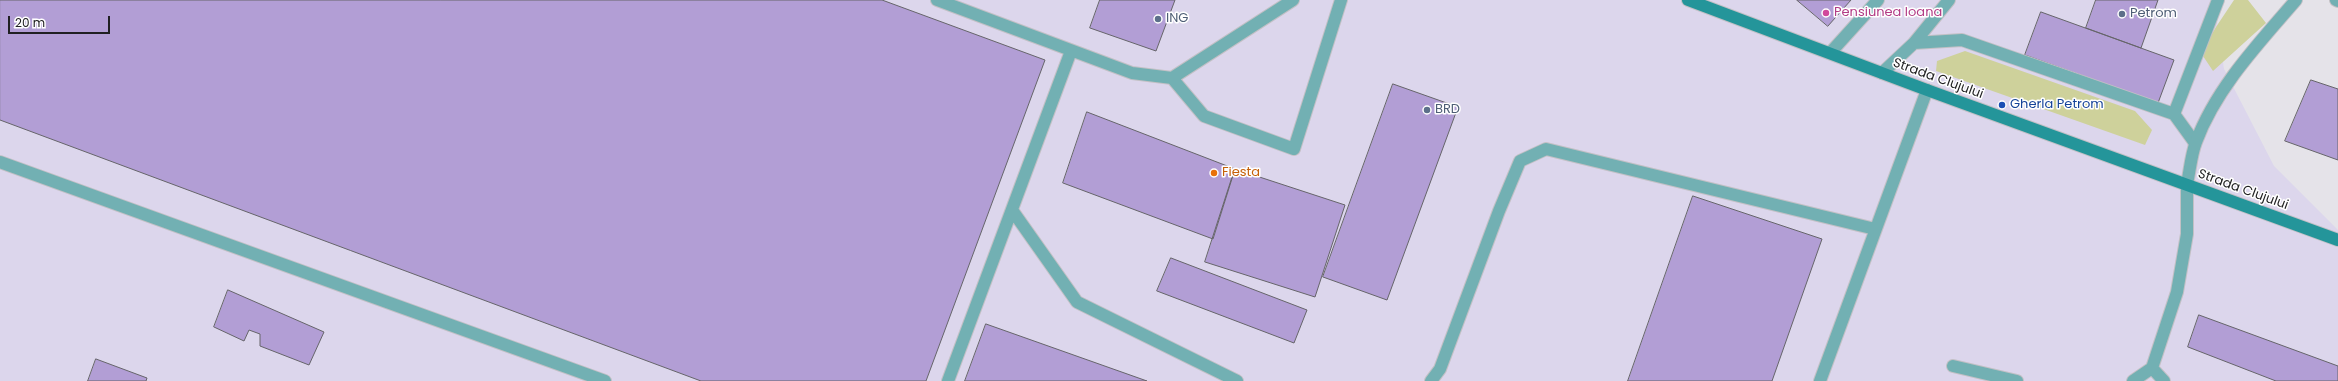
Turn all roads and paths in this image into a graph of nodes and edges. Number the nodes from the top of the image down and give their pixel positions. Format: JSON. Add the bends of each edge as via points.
{"nodes":[{"id":1,"x":937,"y":0,"type":"edge"},
{"id":2,"x":1293,"y":0,"type":"edge"},
{"id":3,"x":1341,"y":0,"type":"edge"},
{"id":4,"x":1688,"y":0,"type":"edge"},
{"id":5,"x":1878,"y":0,"type":"edge"},
{"id":6,"x":1948,"y":0,"type":"edge"},
{"id":7,"x":2218,"y":0,"type":"edge"},
{"id":8,"x":2296,"y":0,"type":"edge"},
{"id":9,"x":1914,"y":43,"type":"junction"},
{"id":10,"x":1071,"y":51,"type":"junction"},
{"id":11,"x":1831,"y":52,"type":"junction"},
{"id":12,"x":1882,"y":73,"type":"junction"},
{"id":13,"x":1172,"y":78,"type":"junction"},
{"id":14,"x":1927,"y":90,"type":"junction"},
{"id":15,"x":2174,"y":114,"type":"junction"},
{"id":16,"x":2195,"y":143,"type":"junction"},
{"id":17,"x":0,"y":162,"type":"edge"},
{"id":18,"x":2187,"y":184,"type":"junction"},
{"id":19,"x":1012,"y":210,"type":"junction"},
{"id":20,"x":1875,"y":229,"type":"junction"},
{"id":21,"x":2338,"y":240,"type":"edge"},
{"id":22,"x":1953,"y":366,"type":"dead end"},
{"id":23,"x":2152,"y":368,"type":"junction"},
{"id":24,"x":605,"y":381,"type":"edge"},
{"id":25,"x":948,"y":381,"type":"edge"},
{"id":26,"x":1237,"y":381,"type":"edge"},
{"id":27,"x":1431,"y":381,"type":"edge"},
{"id":28,"x":1820,"y":381,"type":"edge"},
{"id":29,"x":2017,"y":381,"type":"edge"},
{"id":30,"x":2133,"y":381,"type":"edge"},
{"id":31,"x":2164,"y":381,"type":"edge"}],
"edges":[{"from":1,"to":10,"type":"street"},
{"from":2,"to":13,"type":"street"},
{"from":3,"to":13,"type":"street","via":[[1294,149],[1204,116]]},
{"from":4,"to":11,"type":"main road","name":"Strada Clujului"},
{"from":5,"to":11,"type":"street"},
{"from":6,"to":9,"type":"street"},
{"from":7,"to":15,"type":"street"},
{"from":8,"to":16,"type":"street","via":[[2251,52],[2210,111]]},
{"from":9,"to":12,"type":"street"},
{"from":9,"to":15,"type":"street","via":[[1962,40]]},
{"from":10,"to":13,"type":"street","via":[[1132,73]]},
{"from":10,"to":19,"type":"street"},
{"from":11,"to":12,"type":"main road","name":"Strada Clujului"},
{"from":12,"to":14,"type":"main road","name":"Strada Clujului"},
{"from":14,"to":18,"type":"main road","name":"Strada Clujului"},
{"from":14,"to":20,"type":"street"},
{"from":15,"to":16,"type":"street"},
{"from":16,"to":18,"type":"street"},
{"from":17,"to":24,"type":"street"},
{"from":18,"to":21,"type":"main road","name":"Strada Clujului"},
{"from":18,"to":23,"type":"street","via":[[2187,234],[2177,292]]},
{"from":19,"to":25,"type":"street"},
{"from":19,"to":26,"type":"street","via":[[1077,302]]},
{"from":20,"to":27,"type":"street","via":[[1546,149],[1520,161],[1440,369]]},
{"from":20,"to":28,"type":"street"},
{"from":22,"to":29,"type":"street"},
{"from":23,"to":30,"type":"street"},
{"from":23,"to":31,"type":"street"}]}
